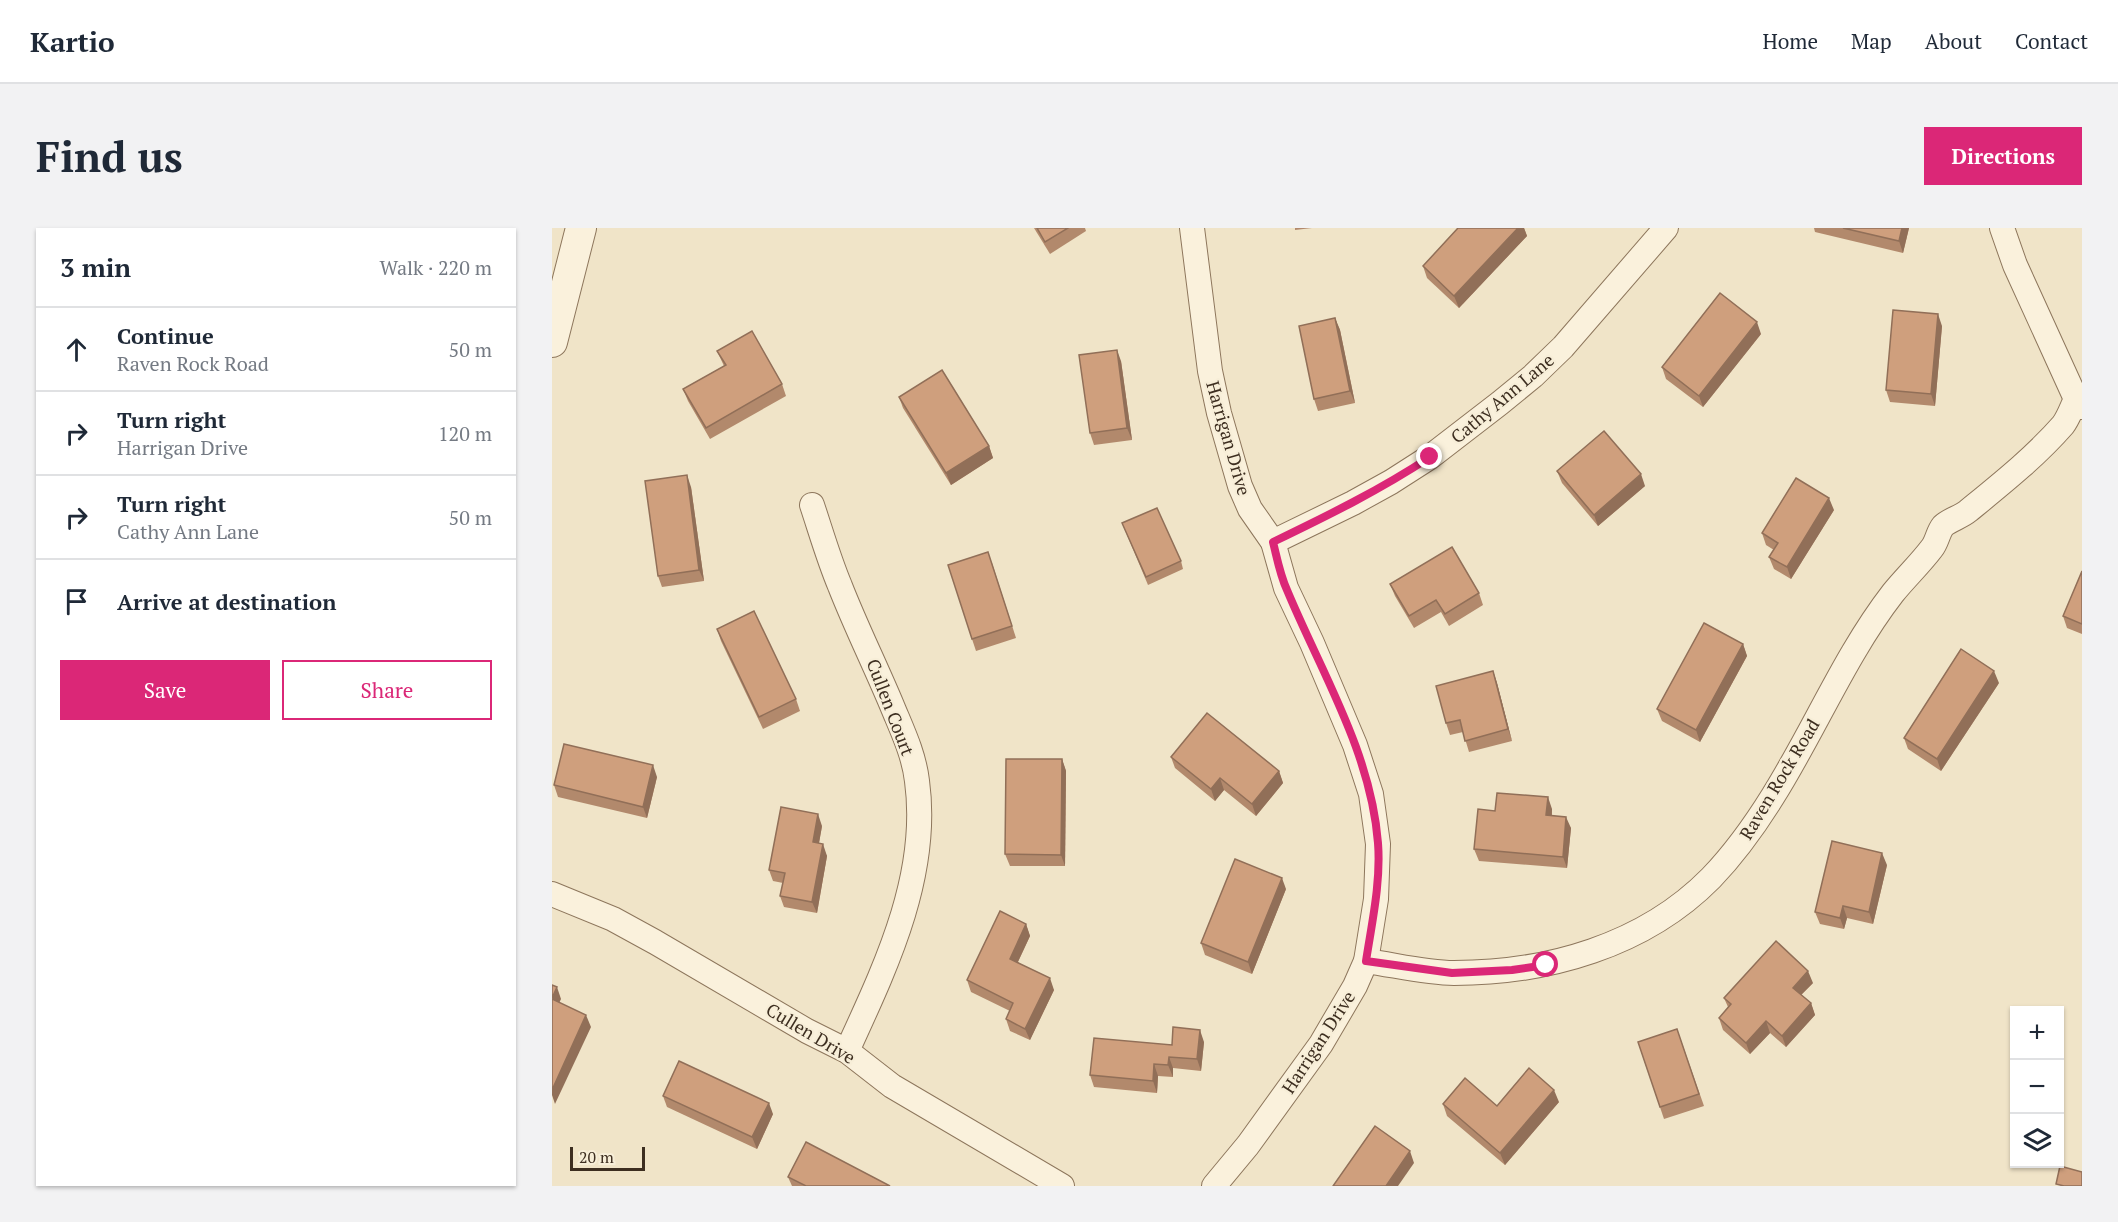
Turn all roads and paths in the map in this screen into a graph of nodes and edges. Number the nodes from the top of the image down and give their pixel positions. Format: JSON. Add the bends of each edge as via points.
{"nodes":[{"id":1,"x":581,"y":228,"type":"edge"},
{"id":2,"x":1192,"y":228,"type":"edge"},
{"id":3,"x":1666,"y":228,"type":"edge"},
{"id":4,"x":2002,"y":228,"type":"edge"},
{"id":5,"x":552,"y":342,"type":"edge"},
{"id":6,"x":2079,"y":403,"type":"edge"},
{"id":7,"x":812,"y":505,"type":"dead end"},
{"id":8,"x":1273,"y":542,"type":"junction"},
{"id":9,"x":552,"y":894,"type":"edge"},
{"id":10,"x":1366,"y":961,"type":"junction"},
{"id":11,"x":847,"y":1051,"type":"junction"},
{"id":12,"x":1062,"y":1186,"type":"edge"},
{"id":13,"x":1214,"y":1186,"type":"edge"}],
"edges":[{"from":1,"to":5,"type":"street"},
{"from":2,"to":8,"type":"street","name":"Harrigan Drive","via":[[1219,413],[1240,486],[1250,509]]},
{"from":3,"to":8,"type":"street","name":"Cathy Ann Lane","via":[[1563,346],[1500,403],[1391,482]]},
{"from":4,"to":6,"type":"street","via":[[2015,265]]},
{"from":6,"to":10,"type":"street","name":"Raven Rock Road","via":[[2029,460],[1961,517],[1944,526],[1934,546],[1883,606],[1743,841],[1710,879],[1674,909],[1603,947],[1546,965],[1452,973]]},
{"from":7,"to":11,"type":"street","name":"Cullen Court","via":[[840,586],[909,746],[919,810],[918,840],[894,944]]},
{"from":8,"to":10,"type":"street","name":"Harrigan Drive","via":[[1286,588],[1356,745],[1371,794],[1378,844],[1376,898]]},
{"from":9,"to":11,"type":"street","name":"Cullen Drive","via":[[613,919]]},
{"from":10,"to":13,"type":"street","name":"Harrigan Drive","via":[[1321,1044]]},
{"from":11,"to":12,"type":"street","name":"Cullen Drive","via":[[892,1086]]}]}
